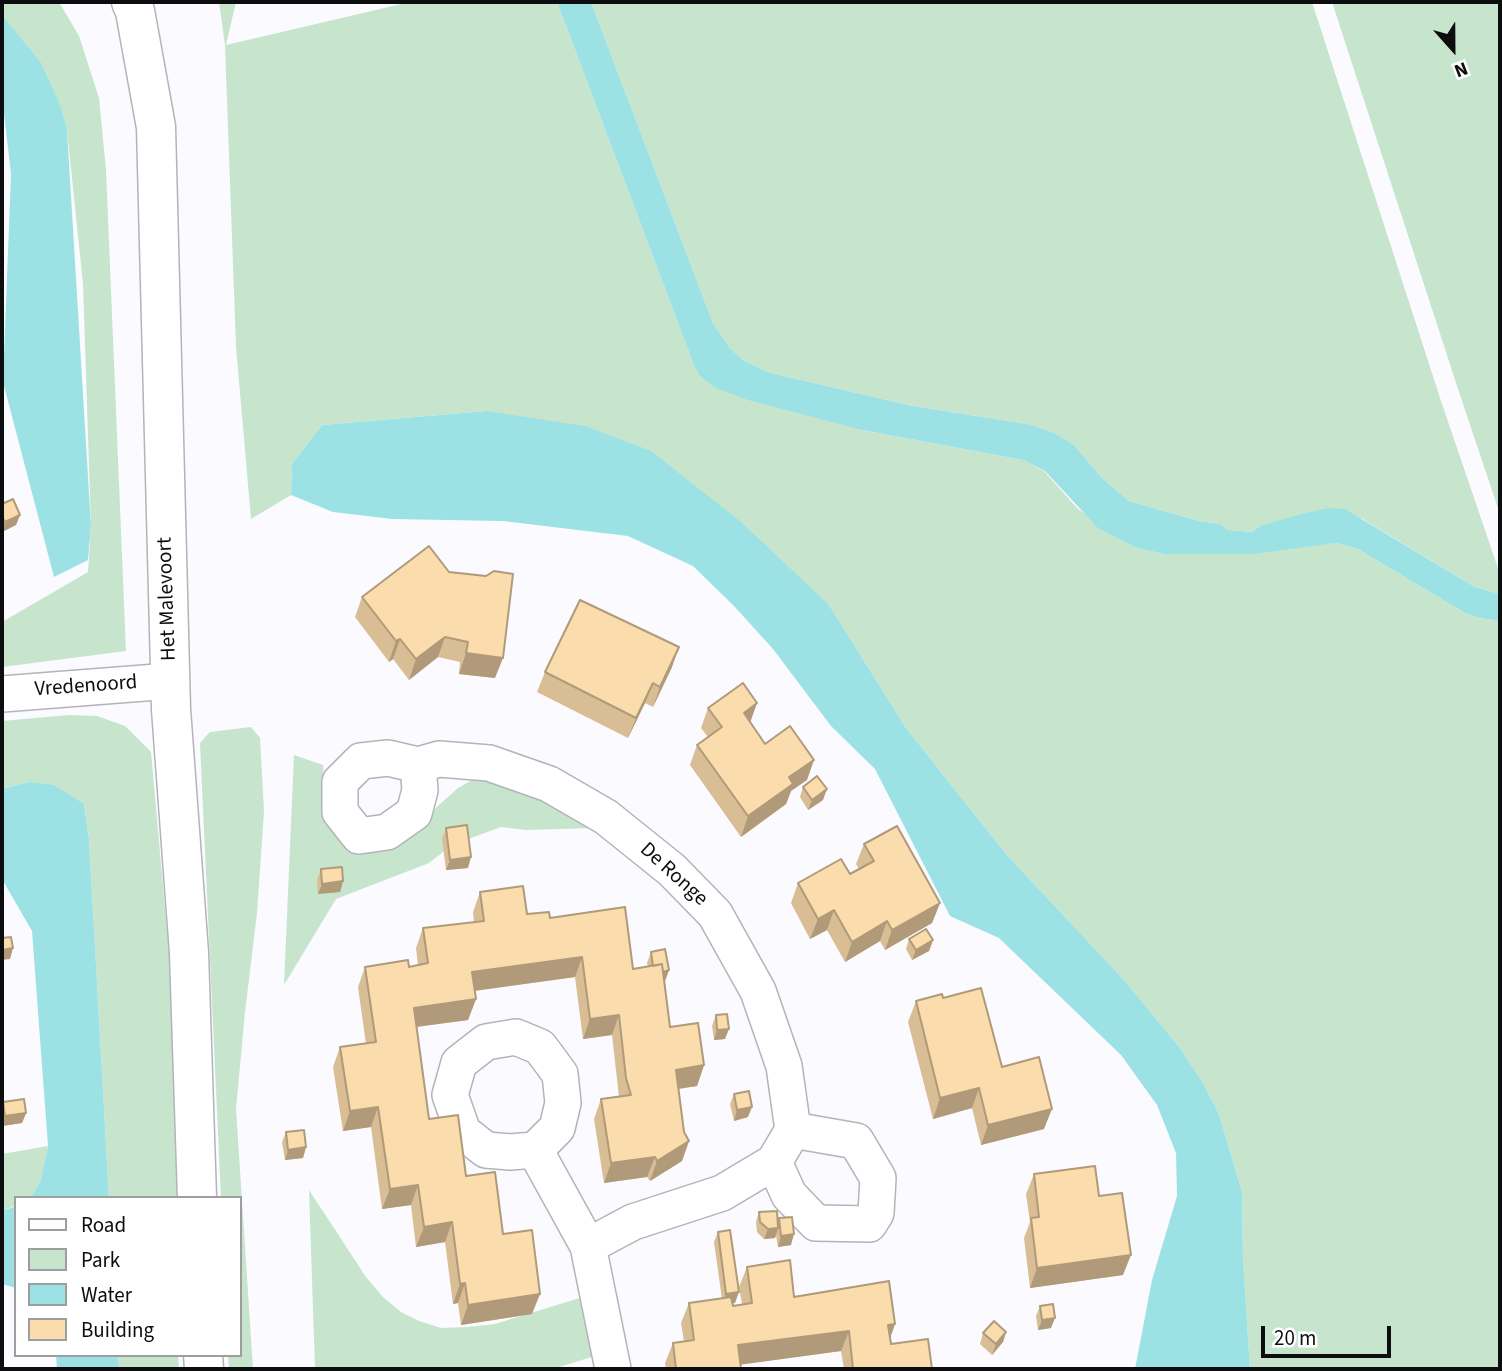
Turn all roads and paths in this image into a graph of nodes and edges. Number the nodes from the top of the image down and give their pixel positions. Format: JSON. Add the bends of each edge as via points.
{"nodes":[{"id":1,"x":131,"y":2,"type":"edge"},
{"id":2,"x":170,"y":681,"type":"junction"},
{"id":3,"x":2,"y":694,"type":"edge"},
{"id":4,"x":418,"y":765,"type":"dead end"},
{"id":5,"x":793,"y":1130,"type":"junction"},
{"id":6,"x":535,"y":1150,"type":"dead end"},
{"id":7,"x":774,"y":1162,"type":"junction"},
{"id":8,"x":197,"y":1196,"type":"edge"},
{"id":9,"x":588,"y":1246,"type":"junction"},
{"id":10,"x":613,"y":1369,"type":"edge"}],
"edges":[{"from":1,"to":2,"type":"street","name":"Het Malevoort","via":[[156,127]]},
{"from":2,"to":3,"type":"street","name":"Vredenoord"},
{"from":2,"to":8,"type":"street","name":"Het Malevoort","via":[[189,953]]},
{"from":4,"to":5,"type":"street","name":"De Ronge","via":[[439,759],[489,763],[549,784],[606,817],[671,870],[715,914],[758,991],[784,1066]]},
{"from":5,"to":7,"type":"street"},
{"from":5,"to":7,"type":"street","via":[[856,1141],[878,1178],[876,1213],[869,1224],[816,1223],[789,1195]]},
{"from":6,"to":9,"type":"street"},
{"from":7,"to":9,"type":"street","via":[[722,1193],[634,1222]]},
{"from":9,"to":10,"type":"street"}]}
